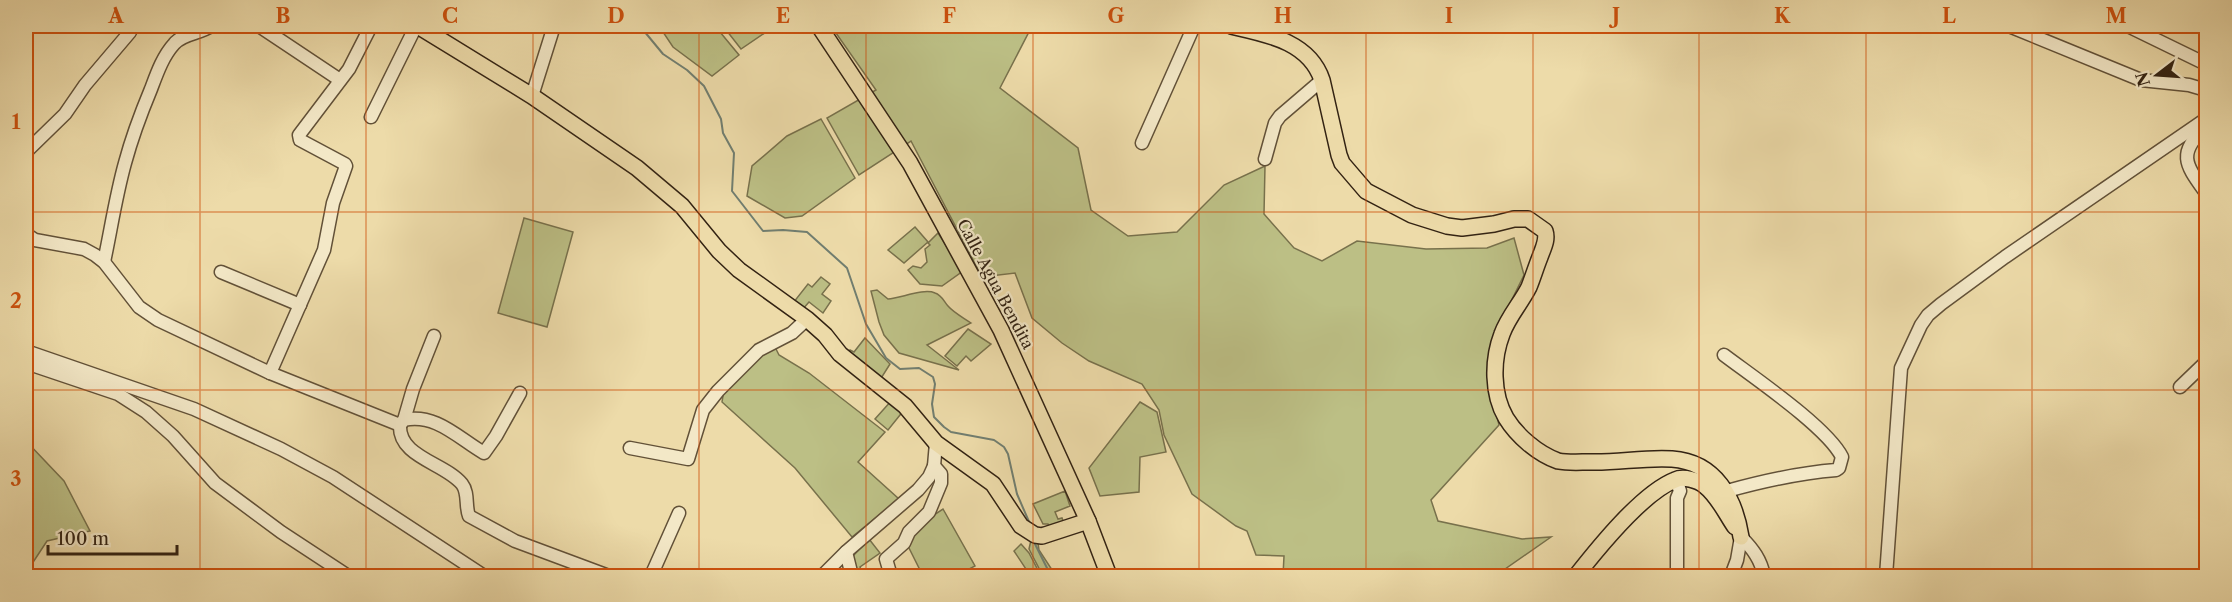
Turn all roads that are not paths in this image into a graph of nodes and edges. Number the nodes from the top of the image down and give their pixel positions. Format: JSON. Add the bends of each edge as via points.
{"nodes":[{"id":1,"x":211,"y":26,"type":"edge"},
{"id":2,"x":259,"y":26,"type":"edge"},
{"id":3,"x":371,"y":26,"type":"edge"},
{"id":4,"x":554,"y":26,"type":"edge"},
{"id":5,"x":819,"y":26,"type":"edge"},
{"id":6,"x":1194,"y":26,"type":"edge"},
{"id":7,"x":1231,"y":26,"type":"edge"},
{"id":8,"x":2009,"y":26,"type":"edge"},
{"id":9,"x":2128,"y":26,"type":"edge"},
{"id":10,"x":425,"y":28,"type":"edge"},
{"id":11,"x":130,"y":32,"type":"dead end"},
{"id":12,"x":2206,"y":64,"type":"edge"},
{"id":13,"x":340,"y":80,"type":"junction"},
{"id":14,"x":1322,"y":80,"type":"junction"},
{"id":15,"x":2206,"y":90,"type":"edge"},
{"id":16,"x":532,"y":96,"type":"junction"},
{"id":17,"x":371,"y":117,"type":"dead end"},
{"id":18,"x":2206,"y":119,"type":"edge"},
{"id":19,"x":2206,"y":127,"type":"edge"},
{"id":20,"x":1142,"y":143,"type":"dead end"},
{"id":21,"x":26,"y":152,"type":"edge"},
{"id":22,"x":1265,"y":159,"type":"dead end"},
{"id":23,"x":2206,"y":193,"type":"edge"},
{"id":24,"x":26,"y":234,"type":"edge"},
{"id":25,"x":104,"y":262,"type":"junction"},
{"id":26,"x":221,"y":272,"type":"dead end"},
{"id":27,"x":300,"y":305,"type":"junction"},
{"id":28,"x":807,"y":319,"type":"junction"},
{"id":29,"x":434,"y":336,"type":"dead end"},
{"id":30,"x":26,"y":351,"type":"edge"},
{"id":31,"x":1724,"y":355,"type":"dead end"},
{"id":32,"x":2206,"y":362,"type":"edge"},
{"id":33,"x":26,"y":363,"type":"edge"},
{"id":34,"x":270,"y":373,"type":"junction"},
{"id":35,"x":2180,"y":387,"type":"dead end"},
{"id":36,"x":520,"y":393,"type":"dead end"},
{"id":37,"x":402,"y":422,"type":"junction"},
{"id":38,"x":936,"y":442,"type":"junction"},
{"id":39,"x":630,"y":448,"type":"dead end"},
{"id":40,"x":934,"y":466,"type":"junction"},
{"id":41,"x":1676,"y":479,"type":"junction"},
{"id":42,"x":1727,"y":491,"type":"junction"},
{"id":43,"x":679,"y":513,"type":"dead end"},
{"id":44,"x":1088,"y":521,"type":"junction"},
{"id":45,"x":1742,"y":537,"type":"junction"},
{"id":46,"x":846,"y":552,"type":"junction"},
{"id":47,"x":348,"y":576,"type":"edge"},
{"id":48,"x":484,"y":576,"type":"edge"},
{"id":49,"x":609,"y":576,"type":"edge"},
{"id":50,"x":651,"y":576,"type":"edge"},
{"id":51,"x":822,"y":576,"type":"edge"},
{"id":52,"x":852,"y":576,"type":"edge"},
{"id":53,"x":891,"y":576,"type":"edge"},
{"id":54,"x":1109,"y":576,"type":"edge"},
{"id":55,"x":1576,"y":576,"type":"edge"},
{"id":56,"x":1677,"y":576,"type":"edge"},
{"id":57,"x":1731,"y":576,"type":"edge"},
{"id":58,"x":1764,"y":576,"type":"edge"},
{"id":59,"x":1886,"y":576,"type":"edge"}],
"edges":[{"from":1,"to":25,"type":"street","via":[[175,42],[157,75],[124,164]]},
{"from":2,"to":13,"type":"street"},
{"from":3,"to":13,"type":"street"},
{"from":4,"to":16,"type":"street"},
{"from":5,"to":44,"type":"main road","name":"Calle Agua Bendita","via":[[910,164],[1001,330]]},
{"from":6,"to":20,"type":"street"},
{"from":7,"to":14,"type":"main road","via":[[1272,35],[1297,46]]},
{"from":8,"to":15,"type":"street","via":[[2141,80]]},
{"from":9,"to":12,"type":"street"},
{"from":10,"to":16,"type":"main road"},
{"from":10,"to":17,"type":"street"},
{"from":11,"to":21,"type":"street","via":[[65,114]]},
{"from":13,"to":27,"type":"street","via":[[299,135],[300,140],[346,166],[333,202],[324,250]]},
{"from":14,"to":22,"type":"street","via":[[1275,123]]},
{"from":14,"to":42,"type":"main road","via":[[1339,155],[1366,191],[1412,215],[1447,225],[1462,228],[1528,219],[1545,231],[1543,250],[1528,288],[1502,334],[1494,365],[1500,405],[1519,433],[1539,452],[1560,461],[1673,459],[1698,467]]},
{"from":16,"to":28,"type":"main road","via":[[637,168],[682,206],[739,270]]},
{"from":18,"to":59,"type":"street","via":[[1996,264],[1941,304],[1921,325],[1901,368]]},
{"from":19,"to":23,"type":"street","via":[[2185,156]]},
{"from":24,"to":25,"type":"street","via":[[35,240],[84,249]]},
{"from":25,"to":34,"type":"street","via":[[139,307],[158,320]]},
{"from":26,"to":27,"type":"street"},
{"from":27,"to":34,"type":"street"},
{"from":28,"to":38,"type":"main road","via":[[840,354],[905,406]]},
{"from":28,"to":39,"type":"street","via":[[792,333],[759,350],[718,392],[703,410],[688,459]]},
{"from":29,"to":37,"type":"street"},
{"from":30,"to":48,"type":"street","via":[[184,405],[281,448],[333,477]]},
{"from":31,"to":42,"type":"street","via":[[1810,421],[1842,457],[1836,470],[1804,472]]},
{"from":32,"to":35,"type":"street"},
{"from":33,"to":47,"type":"street","via":[[118,394],[146,412],[214,483]]},
{"from":34,"to":37,"type":"street"},
{"from":36,"to":37,"type":"street","via":[[484,453],[436,423],[417,418]]},
{"from":37,"to":49,"type":"street","via":[[402,440],[462,484],[469,516],[515,540]]},
{"from":38,"to":40,"type":"street"},
{"from":38,"to":44,"type":"main road","via":[[993,484],[1021,526],[1031,533],[1050,535]]},
{"from":40,"to":46,"type":"street","via":[[918,490]]},
{"from":40,"to":53,"type":"street","via":[[941,474],[941,483],[929,512],[886,559]]},
{"from":41,"to":45,"type":"main road","via":[[1704,485]]},
{"from":41,"to":55,"type":"main road","via":[[1641,504]]},
{"from":41,"to":56,"type":"street","via":[[1680,491]]},
{"from":42,"to":45,"type":"main road"},
{"from":43,"to":50,"type":"street"},
{"from":44,"to":54,"type":"main road","name":"Calle Agua Bendita"},
{"from":45,"to":57,"type":"street"},
{"from":45,"to":58,"type":"street","via":[[1753,548]]},
{"from":46,"to":51,"type":"street"},
{"from":46,"to":52,"type":"street"}]}
